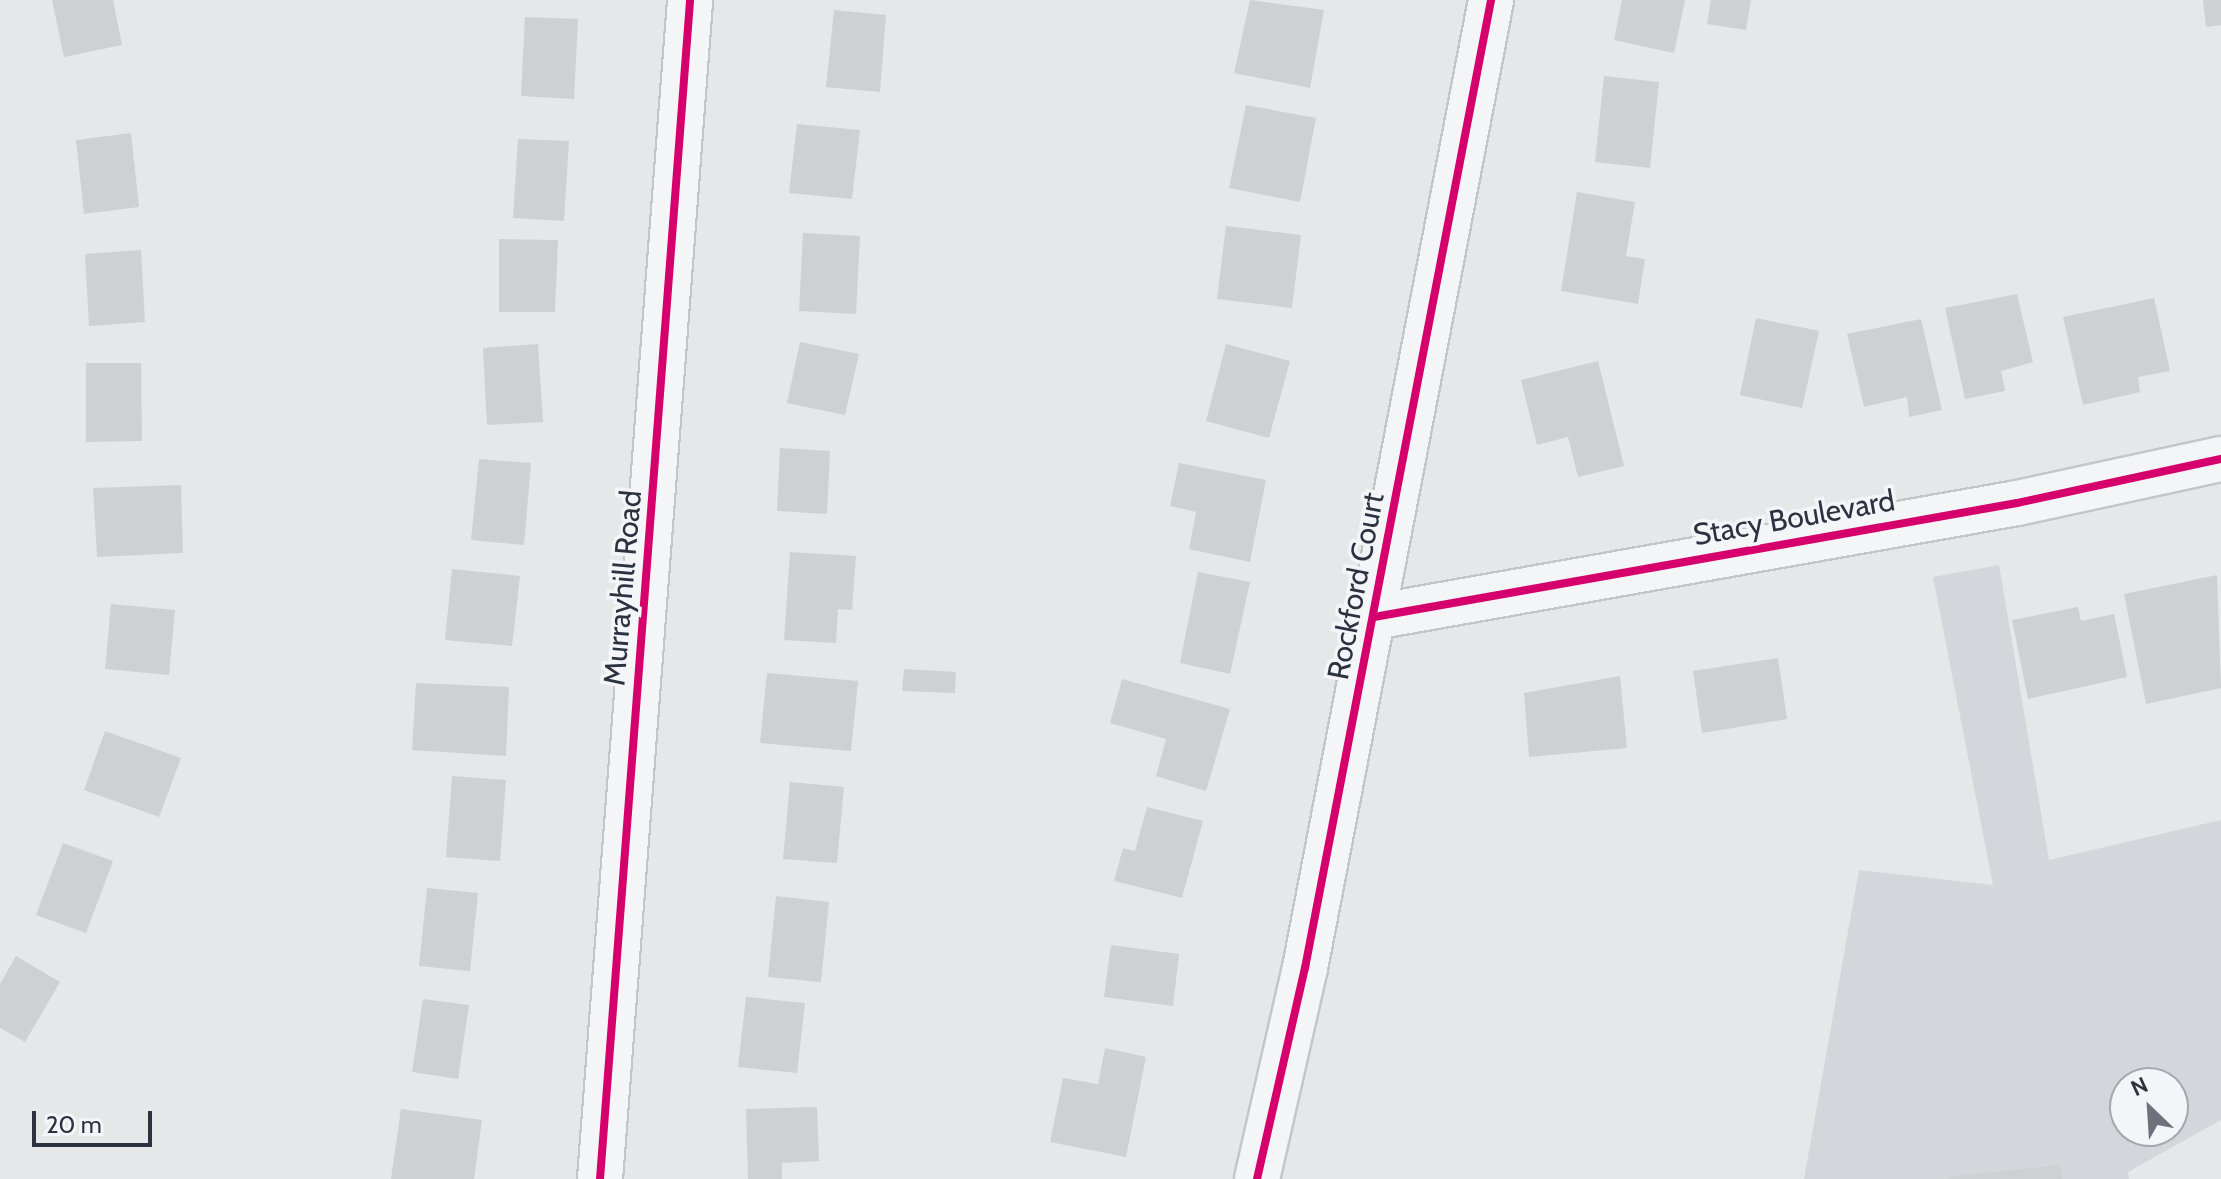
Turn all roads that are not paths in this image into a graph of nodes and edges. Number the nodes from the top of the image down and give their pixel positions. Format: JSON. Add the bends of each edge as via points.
{"nodes":[{"id":1,"x":690,"y":0,"type":"edge"},
{"id":2,"x":1491,"y":0,"type":"edge"},
{"id":3,"x":2221,"y":459,"type":"edge"},
{"id":4,"x":1374,"y":617,"type":"junction"},
{"id":5,"x":600,"y":1179,"type":"edge"},
{"id":6,"x":1257,"y":1179,"type":"edge"}],
"edges":[{"from":1,"to":5,"type":"street","name":"Murrayhill Road"},
{"from":2,"to":4,"type":"street","name":"Rockford Court"},
{"from":3,"to":4,"type":"street","name":"Stacy Boulevard","via":[[2017,503]]},
{"from":4,"to":6,"type":"street","name":"Rockford Court"}]}
